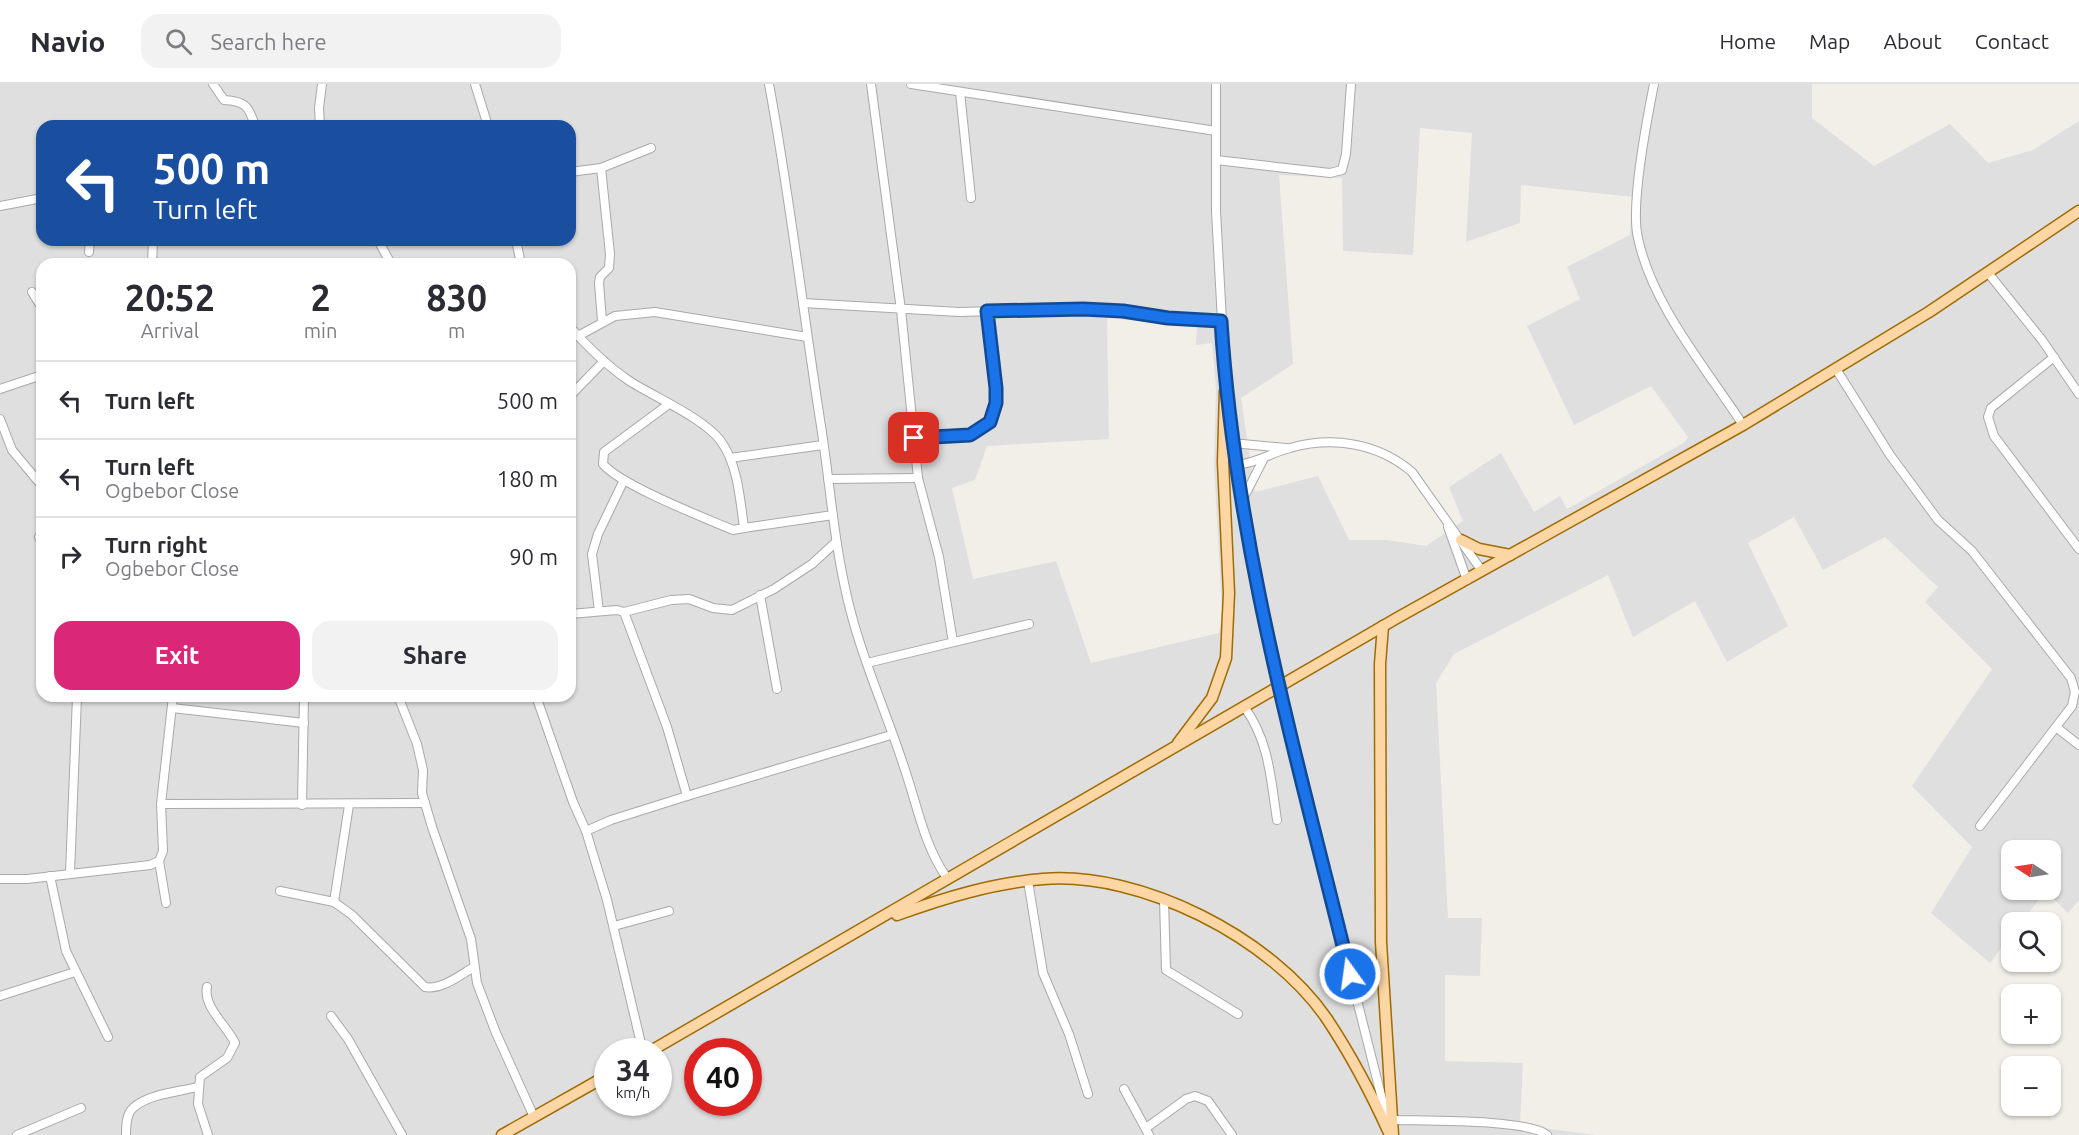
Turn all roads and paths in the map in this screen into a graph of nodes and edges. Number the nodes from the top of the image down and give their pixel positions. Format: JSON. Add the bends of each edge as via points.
{"nodes":[{"id":1,"x":213,"y":84,"type":"edge"},
{"id":2,"x":322,"y":84,"type":"edge"},
{"id":3,"x":475,"y":84,"type":"edge"},
{"id":4,"x":769,"y":84,"type":"edge"},
{"id":5,"x":871,"y":84,"type":"edge"},
{"id":6,"x":911,"y":84,"type":"edge"},
{"id":7,"x":1216,"y":84,"type":"edge"},
{"id":8,"x":1351,"y":84,"type":"edge"},
{"id":9,"x":1654,"y":84,"type":"edge"},
{"id":10,"x":960,"y":92,"type":"junction"},
{"id":11,"x":253,"y":120,"type":"edge"},
{"id":12,"x":320,"y":120,"type":"edge"},
{"id":13,"x":486,"y":120,"type":"edge"},
{"id":14,"x":1216,"y":131,"type":"junction"},
{"id":15,"x":651,"y":148,"type":"dead end"},
{"id":16,"x":1216,"y":160,"type":"junction"},
{"id":17,"x":601,"y":168,"type":"junction"},
{"id":18,"x":576,"y":171,"type":"edge"},
{"id":19,"x":971,"y":198,"type":"dead end"},
{"id":20,"x":36,"y":199,"type":"edge"},
{"id":21,"x":0,"y":206,"type":"edge"},
{"id":22,"x":2079,"y":211,"type":"edge"},
{"id":23,"x":90,"y":246,"type":"edge"},
{"id":24,"x":89,"y":252,"type":"dead end"},
{"id":25,"x":1989,"y":274,"type":"junction"},
{"id":26,"x":32,"y":292,"type":"dead end"},
{"id":27,"x":36,"y":298,"type":"edge"},
{"id":28,"x":803,"y":303,"type":"junction"},
{"id":29,"x":901,"y":310,"type":"junction"},
{"id":30,"x":987,"y":311,"type":"junction"},
{"id":31,"x":602,"y":321,"type":"junction"},
{"id":32,"x":1221,"y":321,"type":"junction"},
{"id":33,"x":576,"y":334,"type":"edge"},
{"id":34,"x":578,"y":336,"type":"junction"},
{"id":35,"x":807,"y":336,"type":"junction"},
{"id":36,"x":2054,"y":357,"type":"junction"},
{"id":37,"x":604,"y":361,"type":"junction"},
{"id":38,"x":1836,"y":369,"type":"junction"},
{"id":39,"x":36,"y":377,"type":"edge"},
{"id":40,"x":0,"y":389,"type":"edge"},
{"id":41,"x":576,"y":390,"type":"edge"},
{"id":42,"x":1225,"y":391,"type":"junction"},
{"id":43,"x":2079,"y":394,"type":"edge"},
{"id":44,"x":669,"y":404,"type":"junction"},
{"id":45,"x":0,"y":419,"type":"edge"},
{"id":46,"x":1743,"y":424,"type":"junction"},
{"id":47,"x":914,"y":438,"type":"junction"},
{"id":48,"x":1232,"y":443,"type":"junction"},
{"id":49,"x":823,"y":445,"type":"junction"},
{"id":50,"x":1286,"y":448,"type":"junction"},
{"id":51,"x":730,"y":458,"type":"junction"},
{"id":52,"x":1263,"y":460,"type":"junction"},
{"id":53,"x":1237,"y":465,"type":"junction"},
{"id":54,"x":918,"y":478,"type":"junction"},
{"id":55,"x":36,"y":479,"type":"edge"},
{"id":56,"x":828,"y":479,"type":"junction"},
{"id":57,"x":624,"y":480,"type":"junction"},
{"id":58,"x":1242,"y":500,"type":"junction"},
{"id":59,"x":833,"y":515,"type":"junction"},
{"id":60,"x":1447,"y":524,"type":"junction"},
{"id":61,"x":744,"y":528,"type":"junction"},
{"id":62,"x":1461,"y":540,"type":"junction"},
{"id":63,"x":836,"y":543,"type":"junction"},
{"id":64,"x":2079,"y":549,"type":"edge"},
{"id":65,"x":1510,"y":555,"type":"junction"},
{"id":66,"x":1482,"y":571,"type":"junction"},
{"id":67,"x":1467,"y":580,"type":"junction"},
{"id":68,"x":760,"y":595,"type":"junction"},
{"id":69,"x":599,"y":611,"type":"junction"},
{"id":70,"x":624,"y":612,"type":"junction"},
{"id":71,"x":576,"y":613,"type":"edge"},
{"id":72,"x":1029,"y":624,"type":"dead end"},
{"id":73,"x":1383,"y":626,"type":"junction"},
{"id":74,"x":953,"y":642,"type":"junction"},
{"id":75,"x":867,"y":663,"type":"junction"},
{"id":76,"x":777,"y":689,"type":"dead end"},
{"id":77,"x":77,"y":702,"type":"edge"},
{"id":78,"x":172,"y":702,"type":"edge"},
{"id":79,"x":304,"y":702,"type":"edge"},
{"id":80,"x":400,"y":702,"type":"edge"},
{"id":81,"x":538,"y":702,"type":"edge"},
{"id":82,"x":172,"y":708,"type":"junction"},
{"id":83,"x":1245,"y":708,"type":"junction"},
{"id":84,"x":304,"y":723,"type":"junction"},
{"id":85,"x":2056,"y":727,"type":"junction"},
{"id":86,"x":891,"y":735,"type":"junction"},
{"id":87,"x":2079,"y":745,"type":"edge"},
{"id":88,"x":1167,"y":753,"type":"junction"},
{"id":89,"x":687,"y":796,"type":"junction"},
{"id":90,"x":425,"y":803,"type":"junction"},
{"id":91,"x":161,"y":804,"type":"junction"},
{"id":92,"x":302,"y":805,"type":"junction"},
{"id":93,"x":349,"y":805,"type":"junction"},
{"id":94,"x":1276,"y":820,"type":"dead end"},
{"id":95,"x":1980,"y":826,"type":"dead end"},
{"id":96,"x":586,"y":831,"type":"junction"},
{"id":97,"x":159,"y":861,"type":"junction"},
{"id":98,"x":70,"y":873,"type":"junction"},
{"id":99,"x":50,"y":876,"type":"junction"},
{"id":100,"x":947,"y":878,"type":"junction"},
{"id":101,"x":0,"y":879,"type":"edge"},
{"id":102,"x":1028,"y":881,"type":"junction"},
{"id":103,"x":280,"y":891,"type":"dead end"},
{"id":104,"x":1164,"y":900,"type":"junction"},
{"id":105,"x":334,"y":902,"type":"junction"},
{"id":106,"x":166,"y":903,"type":"dead end"},
{"id":107,"x":669,"y":911,"type":"dead end"},
{"id":108,"x":882,"y":919,"type":"junction"},
{"id":109,"x":614,"y":926,"type":"junction"},
{"id":110,"x":474,"y":967,"type":"junction"},
{"id":111,"x":75,"y":972,"type":"junction"},
{"id":112,"x":207,"y":987,"type":"dead end"},
{"id":113,"x":0,"y":996,"type":"edge"},
{"id":114,"x":1238,"y":1014,"type":"dead end"},
{"id":115,"x":331,"y":1016,"type":"dead end"},
{"id":116,"x":108,"y":1037,"type":"dead end"},
{"id":117,"x":640,"y":1038,"type":"edge"},
{"id":118,"x":672,"y":1039,"type":"edge"},
{"id":119,"x":594,"y":1084,"type":"edge"},
{"id":120,"x":197,"y":1087,"type":"junction"},
{"id":121,"x":1124,"y":1089,"type":"dead end"},
{"id":122,"x":1088,"y":1094,"type":"dead end"},
{"id":123,"x":81,"y":1108,"type":"dead end"},
{"id":124,"x":534,"y":1117,"type":"junction"},
{"id":125,"x":1394,"y":1120,"type":"junction"},
{"id":126,"x":1148,"y":1132,"type":"edge"},
{"id":127,"x":17,"y":1135,"type":"edge"},
{"id":128,"x":126,"y":1135,"type":"edge"},
{"id":129,"x":208,"y":1135,"type":"edge"},
{"id":130,"x":402,"y":1135,"type":"edge"},
{"id":131,"x":502,"y":1135,"type":"edge"},
{"id":132,"x":1232,"y":1135,"type":"edge"},
{"id":133,"x":1391,"y":1135,"type":"edge"},
{"id":134,"x":1547,"y":1135,"type":"edge"}],
"edges":[{"from":1,"to":11,"type":"street","via":[[224,100],[247,104]]},
{"from":2,"to":12,"type":"street"},
{"from":3,"to":13,"type":"street"},
{"from":4,"to":28,"type":"street"},
{"from":5,"to":29,"type":"street"},
{"from":6,"to":10,"type":"street"},
{"from":7,"to":14,"type":"street"},
{"from":8,"to":16,"type":"street","via":[[1342,170],[1330,173]]},
{"from":9,"to":46,"type":"street","via":[[1637,206],[1637,237],[1656,292]]},
{"from":10,"to":14,"type":"street"},
{"from":10,"to":19,"type":"street"},
{"from":14,"to":16,"type":"street"},
{"from":15,"to":17,"type":"street"},
{"from":16,"to":32,"type":"street"},
{"from":17,"to":18,"type":"street"},
{"from":17,"to":31,"type":"street","via":[[610,254],[609,268],[599,283]]},
{"from":20,"to":21,"type":"street"},
{"from":22,"to":25,"type":"main road"},
{"from":23,"to":24,"type":"street"},
{"from":25,"to":36,"type":"street"},
{"from":25,"to":38,"type":"main road"},
{"from":26,"to":27,"type":"street"},
{"from":28,"to":29,"type":"street"},
{"from":28,"to":35,"type":"street"},
{"from":29,"to":30,"type":"street"},
{"from":29,"to":47,"type":"street"},
{"from":30,"to":32,"type":"street","via":[[1083,309]]},
{"from":30,"to":47,"type":"street","via":[[996,388],[990,422],[970,435]]},
{"from":31,"to":34,"type":"street"},
{"from":31,"to":35,"type":"street","via":[[655,312]]},
{"from":32,"to":42,"type":"street"},
{"from":33,"to":34,"type":"street"},
{"from":34,"to":37,"type":"street"},
{"from":35,"to":49,"type":"street"},
{"from":36,"to":43,"type":"street"},
{"from":36,"to":64,"type":"street","via":[[1991,408],[1988,417],[1994,436]]},
{"from":37,"to":41,"type":"street"},
{"from":37,"to":44,"type":"street"},
{"from":38,"to":46,"type":"main road"},
{"from":38,"to":85,"type":"street","via":[[1890,455],[1938,520],[1972,551],[2071,678],[2075,692],[2072,706]]},
{"from":39,"to":40,"type":"street"},
{"from":42,"to":48,"type":"street"},
{"from":42,"to":88,"type":"main road","via":[[1223,462],[1229,593],[1226,658],[1212,698]]},
{"from":44,"to":51,"type":"street","via":[[712,432]]},
{"from":44,"to":57,"type":"street","via":[[604,452],[603,464],[608,471]]},
{"from":45,"to":55,"type":"street","via":[[12,450]]},
{"from":46,"to":65,"type":"main road"},
{"from":47,"to":54,"type":"street"},
{"from":48,"to":50,"type":"street"},
{"from":48,"to":53,"type":"street"},
{"from":49,"to":51,"type":"street"},
{"from":49,"to":56,"type":"street"},
{"from":50,"to":52,"type":"street"},
{"from":50,"to":60,"type":"street","via":[[1326,443],[1375,448],[1412,472]]},
{"from":51,"to":61,"type":"street"},
{"from":52,"to":53,"type":"street"},
{"from":52,"to":58,"type":"street"},
{"from":53,"to":58,"type":"street"},
{"from":54,"to":56,"type":"street"},
{"from":54,"to":74,"type":"street","via":[[939,557]]},
{"from":56,"to":59,"type":"street"},
{"from":57,"to":61,"type":"street","via":[[733,530]]},
{"from":57,"to":69,"type":"street","via":[[592,554]]},
{"from":58,"to":133,"type":"street","bridge":true,"via":[[1283,707]]},
{"from":59,"to":61,"type":"street"},
{"from":59,"to":63,"type":"street"},
{"from":60,"to":62,"type":"street"},
{"from":60,"to":67,"type":"street"},
{"from":62,"to":65,"type":"main road","via":[[1479,549]]},
{"from":62,"to":66,"type":"street"},
{"from":63,"to":68,"type":"street","via":[[812,564]]},
{"from":63,"to":75,"type":"street","via":[[848,603]]},
{"from":65,"to":66,"type":"main road"},
{"from":66,"to":67,"type":"main road"},
{"from":67,"to":73,"type":"main road"},
{"from":68,"to":70,"type":"street","via":[[732,610],[689,599]]},
{"from":68,"to":76,"type":"street"},
{"from":69,"to":70,"type":"street"},
{"from":69,"to":71,"type":"street"},
{"from":70,"to":89,"type":"street","via":[[667,727]]},
{"from":72,"to":74,"type":"street"},
{"from":73,"to":83,"type":"main road"},
{"from":73,"to":125,"type":"main road","via":[[1381,942],[1386,1059]]},
{"from":74,"to":75,"type":"street"},
{"from":75,"to":86,"type":"street"},
{"from":77,"to":98,"type":"street"},
{"from":78,"to":82,"type":"street"},
{"from":79,"to":84,"type":"street"},
{"from":80,"to":90,"type":"street","via":[[417,744]]},
{"from":81,"to":96,"type":"street"},
{"from":82,"to":84,"type":"street"},
{"from":82,"to":91,"type":"street"},
{"from":83,"to":88,"type":"main road"},
{"from":83,"to":94,"type":"street","via":[[1257,725],[1268,760]]},
{"from":84,"to":92,"type":"street"},
{"from":85,"to":87,"type":"street"},
{"from":85,"to":95,"type":"street"},
{"from":86,"to":89,"type":"street"},
{"from":86,"to":100,"type":"street","via":[[929,845]]},
{"from":88,"to":100,"type":"main road"},
{"from":89,"to":96,"type":"street"},
{"from":90,"to":93,"type":"street"},
{"from":90,"to":110,"type":"street","via":[[471,939]]},
{"from":91,"to":92,"type":"street"},
{"from":91,"to":97,"type":"street","via":[[163,851]]},
{"from":92,"to":93,"type":"street"},
{"from":93,"to":105,"type":"street"},
{"from":96,"to":109,"type":"street"},
{"from":97,"to":98,"type":"street"},
{"from":97,"to":106,"type":"street"},
{"from":98,"to":99,"type":"street"},
{"from":99,"to":101,"type":"street"},
{"from":99,"to":111,"type":"street","via":[[61,932]]},
{"from":100,"to":108,"type":"main road"},
{"from":102,"to":104,"type":"main road","via":[[1077,880]]},
{"from":102,"to":108,"type":"main road","via":[[983,888]]},
{"from":102,"to":122,"type":"street","via":[[1043,973],[1069,1034]]},
{"from":103,"to":105,"type":"street"},
{"from":104,"to":114,"type":"street","via":[[1166,970]]},
{"from":104,"to":133,"type":"main road","via":[[1239,936],[1289,975],[1326,1018]]},
{"from":105,"to":110,"type":"street","via":[[425,987],[443,984]]},
{"from":107,"to":109,"type":"street"},
{"from":108,"to":118,"type":"main road"},
{"from":109,"to":117,"type":"street"},
{"from":110,"to":124,"type":"street","via":[[496,1033]]},
{"from":111,"to":113,"type":"street"},
{"from":111,"to":116,"type":"street"},
{"from":112,"to":120,"type":"street","via":[[209,1004],[235,1043],[227,1058],[200,1077]]},
{"from":115,"to":130,"type":"street"},
{"from":119,"to":124,"type":"main road"},
{"from":120,"to":128,"type":"street","via":[[132,1108]]},
{"from":120,"to":129,"type":"street"},
{"from":121,"to":126,"type":"street"},
{"from":123,"to":127,"type":"street"},
{"from":124,"to":131,"type":"main road"},
{"from":125,"to":133,"type":"main road"},
{"from":125,"to":134,"type":"street","via":[[1510,1125]]},
{"from":126,"to":132,"type":"street","via":[[1186,1099],[1195,1096],[1208,1101]]}]}
